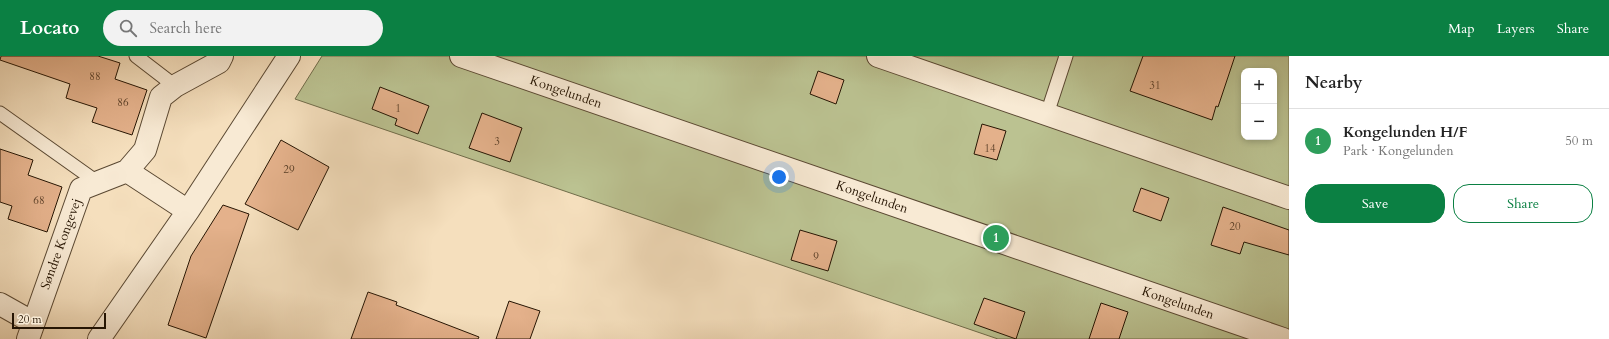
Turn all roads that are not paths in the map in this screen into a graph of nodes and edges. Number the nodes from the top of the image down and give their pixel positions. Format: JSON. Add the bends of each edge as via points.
{"nodes":[{"id":1,"x":136,"y":56,"type":"edge"},
{"id":2,"x":222,"y":56,"type":"edge"},
{"id":3,"x":289,"y":56,"type":"edge"},
{"id":4,"x":461,"y":56,"type":"edge"},
{"id":5,"x":878,"y":56,"type":"edge"},
{"id":6,"x":1066,"y":56,"type":"edge"},
{"id":7,"x":174,"y":86,"type":"junction"},
{"id":8,"x":0,"y":113,"type":"edge"},
{"id":9,"x":1047,"y":114,"type":"junction"},
{"id":10,"x":127,"y":171,"type":"junction"},
{"id":11,"x":97,"y":182,"type":"junction"},
{"id":12,"x":1289,"y":198,"type":"edge"},
{"id":13,"x":188,"y":210,"type":"junction"},
{"id":14,"x":0,"y":304,"type":"edge"},
{"id":15,"x":30,"y":331,"type":"edge"},
{"id":16,"x":104,"y":338,"type":"edge"},
{"id":17,"x":1283,"y":339,"type":"edge"}],
"edges":[{"from":1,"to":7,"type":"lane"},
{"from":2,"to":7,"type":"street","name":"Søndre Kongevej","via":[[219,62]]},
{"from":3,"to":13,"type":"street"},
{"from":4,"to":17,"type":"street","name":"Kongelunden"},
{"from":5,"to":9,"type":"street"},
{"from":6,"to":9,"type":"lane"},
{"from":7,"to":10,"type":"street","name":"Søndre Kongevej","via":[[161,97],[145,150]]},
{"from":8,"to":11,"type":"lane"},
{"from":9,"to":12,"type":"street"},
{"from":10,"to":11,"type":"street","name":"Søndre Kongevej"},
{"from":10,"to":13,"type":"street"},
{"from":11,"to":15,"type":"street","name":"Søndre Kongevej","via":[[81,189]]},
{"from":13,"to":16,"type":"street"},
{"from":14,"to":15,"type":"street","name":"Søndre Kongevej"}]}
